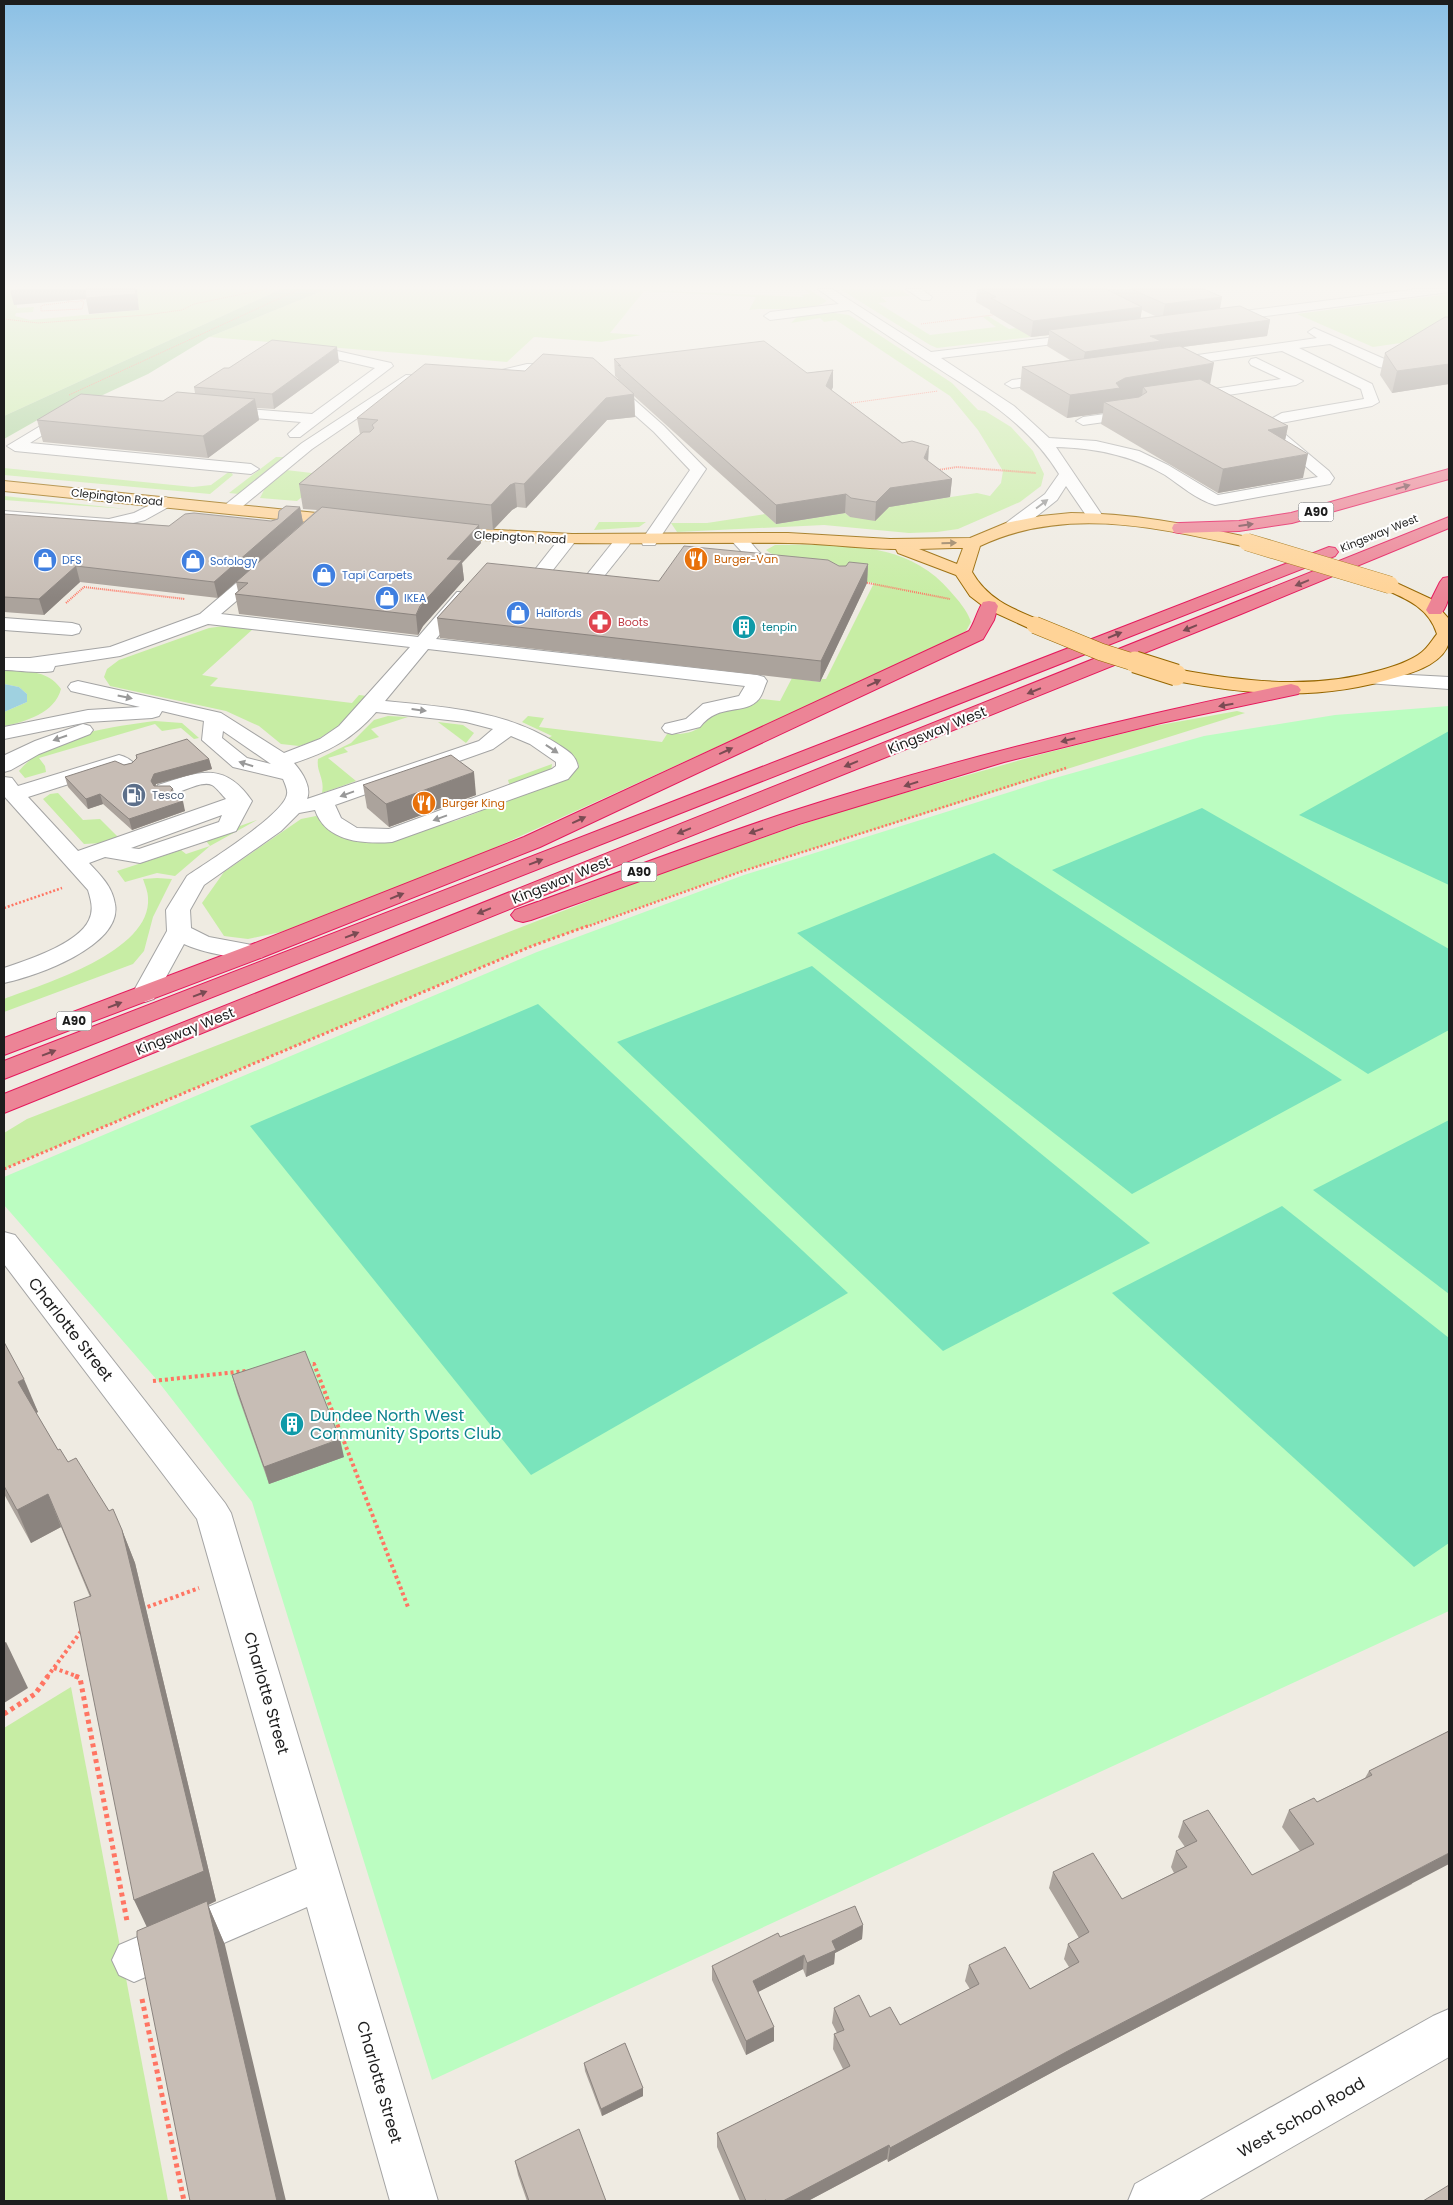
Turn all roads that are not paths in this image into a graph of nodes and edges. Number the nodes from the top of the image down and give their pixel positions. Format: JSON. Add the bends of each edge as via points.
{"nodes":[{"id":1,"x":351,"y":392,"type":"edge"},
{"id":2,"x":389,"y":392,"type":"edge"},
{"id":3,"x":618,"y":392,"type":"edge"},
{"id":4,"x":983,"y":392,"type":"edge"},
{"id":5,"x":1219,"y":392,"type":"edge"},
{"id":6,"x":1369,"y":392,"type":"edge"},
{"id":7,"x":1177,"y":398,"type":"edge"},
{"id":8,"x":1140,"y":403,"type":"edge"},
{"id":9,"x":209,"y":410,"type":"edge"},
{"id":10,"x":62,"y":417,"type":"edge"},
{"id":11,"x":314,"y":419,"type":"junction"},
{"id":12,"x":1083,"y":421,"type":"edge"},
{"id":13,"x":286,"y":442,"type":"dead end"},
{"id":14,"x":1046,"y":443,"type":"junction"},
{"id":15,"x":306,"y":446,"type":"junction"},
{"id":16,"x":333,"y":448,"type":"dead end"},
{"id":17,"x":265,"y":458,"type":"dead end"},
{"id":18,"x":251,"y":469,"type":"junction"},
{"id":19,"x":1449,"y":474,"type":"edge"},
{"id":20,"x":1066,"y":475,"type":"junction"},
{"id":21,"x":238,"y":480,"type":"dead end"},
{"id":22,"x":4,"y":486,"type":"edge"},
{"id":23,"x":166,"y":502,"type":"junction"},
{"id":24,"x":232,"y":508,"type":"junction"},
{"id":25,"x":4,"y":516,"type":"edge"},
{"id":26,"x":1096,"y":518,"type":"junction"},
{"id":27,"x":319,"y":519,"type":"junction"},
{"id":28,"x":197,"y":521,"type":"edge"},
{"id":29,"x":1449,"y":522,"type":"edge"},
{"id":30,"x":359,"y":523,"type":"edge"},
{"id":31,"x":109,"y":524,"type":"junction"},
{"id":32,"x":162,"y":525,"type":"edge"},
{"id":33,"x":1012,"y":527,"type":"junction"},
{"id":34,"x":1180,"y":528,"type":"junction"},
{"id":35,"x":273,"y":529,"type":"edge"},
{"id":36,"x":428,"y":530,"type":"edge"},
{"id":37,"x":301,"y":535,"type":"edge"},
{"id":38,"x":568,"y":539,"type":"junction"},
{"id":39,"x":738,"y":539,"type":"junction"},
{"id":40,"x":623,"y":540,"type":"junction"},
{"id":41,"x":650,"y":541,"type":"junction"},
{"id":42,"x":973,"y":543,"type":"junction"},
{"id":43,"x":889,"y":544,"type":"junction"},
{"id":44,"x":1343,"y":547,"type":"dead end"},
{"id":45,"x":271,"y":562,"type":"edge"},
{"id":46,"x":801,"y":566,"type":"edge"},
{"id":47,"x":524,"y":569,"type":"edge"},
{"id":48,"x":963,"y":572,"type":"junction"},
{"id":49,"x":569,"y":573,"type":"junction"},
{"id":50,"x":614,"y":578,"type":"edge"},
{"id":51,"x":476,"y":581,"type":"edge"},
{"id":52,"x":1449,"y":582,"type":"edge"},
{"id":53,"x":1435,"y":610,"type":"junction"},
{"id":54,"x":987,"y":613,"type":"junction"},
{"id":55,"x":206,"y":618,"type":"junction"},
{"id":56,"x":4,"y":624,"type":"edge"},
{"id":57,"x":72,"y":629,"type":"dead end"},
{"id":58,"x":1448,"y":636,"type":"edge"},
{"id":59,"x":425,"y":643,"type":"junction"},
{"id":60,"x":113,"y":652,"type":"junction"},
{"id":61,"x":4,"y":664,"type":"edge"},
{"id":62,"x":30,"y":664,"type":"junction"},
{"id":63,"x":1374,"y":679,"type":"junction"},
{"id":64,"x":76,"y":683,"type":"junction"},
{"id":65,"x":1449,"y":683,"type":"edge"},
{"id":66,"x":1291,"y":690,"type":"junction"},
{"id":67,"x":371,"y":705,"type":"junction"},
{"id":68,"x":184,"y":710,"type":"junction"},
{"id":69,"x":157,"y":711,"type":"junction"},
{"id":70,"x":508,"y":727,"type":"junction"},
{"id":71,"x":672,"y":728,"type":"dead end"},
{"id":72,"x":19,"y":729,"type":"edge"},
{"id":73,"x":4,"y":752,"type":"edge"},
{"id":74,"x":4,"y":766,"type":"edge"},
{"id":75,"x":127,"y":768,"type":"edge"},
{"id":76,"x":287,"y":768,"type":"junction"},
{"id":77,"x":9,"y":788,"type":"edge"},
{"id":78,"x":166,"y":790,"type":"edge"},
{"id":79,"x":323,"y":802,"type":"junction"},
{"id":80,"x":292,"y":808,"type":"junction"},
{"id":81,"x":75,"y":860,"type":"junction"},
{"id":82,"x":179,"y":931,"type":"junction"},
{"id":83,"x":254,"y":952,"type":"junction"},
{"id":84,"x":4,"y":976,"type":"edge"},
{"id":85,"x":145,"y":994,"type":"junction"},
{"id":86,"x":4,"y":1047,"type":"edge"},
{"id":87,"x":4,"y":1071,"type":"edge"},
{"id":88,"x":4,"y":1105,"type":"edge"},
{"id":89,"x":4,"y":1245,"type":"edge"},
{"id":90,"x":321,"y":1880,"type":"junction"},
{"id":91,"x":134,"y":1960,"type":"dead end"},
{"id":92,"x":1449,"y":2032,"type":"edge"},
{"id":93,"x":414,"y":2201,"type":"edge"},
{"id":94,"x":1152,"y":2201,"type":"edge"}],
"edges":[{"from":1,"to":11,"type":"street"},
{"from":2,"to":15,"type":"street"},
{"from":3,"to":41,"type":"street","via":[[698,469]]},
{"from":4,"to":14,"type":"street","via":[[1027,424]]},
{"from":5,"to":7,"type":"street"},
{"from":6,"to":14,"type":"street","via":[[1372,402],[1274,421],[1273,431],[1324,474],[1324,481],[1215,500],[1145,458],[1066,443]]},
{"from":8,"to":12,"type":"street","via":[[1122,406],[1135,414]]},
{"from":9,"to":11,"type":"street"},
{"from":10,"to":18,"type":"street","via":[[15,446]]},
{"from":11,"to":13,"type":"street"},
{"from":14,"to":20,"type":"street"},
{"from":15,"to":16,"type":"street"},
{"from":15,"to":24,"type":"street"},
{"from":17,"to":18,"type":"street"},
{"from":18,"to":21,"type":"street"},
{"from":34,"to":19,"type":"highway","number":"A90","one_way":true,"via":[[1240,526],[1292,518]]},
{"from":20,"to":26,"type":"street"},
{"from":33,"to":20,"type":"street","one_way":true,"via":[[1052,497]]},
{"from":22,"to":23,"type":"main road","name":"Clepington Road"},
{"from":23,"to":24,"type":"main road","name":"Clepington Road","via":[[212,500]]},
{"from":23,"to":31,"type":"street","via":[[139,517]]},
{"from":24,"to":27,"type":"main road","name":"Clepington Road"},
{"from":25,"to":31,"type":"street"},
{"from":26,"to":33,"type":"main road","name":"Kingsway West"},
{"from":26,"to":34,"type":"main road","name":"Kingsway West","via":[[1119,518]]},
{"from":27,"to":30,"type":"main road","name":"Clepington Road"},
{"from":27,"to":37,"type":"street"},
{"from":28,"to":35,"type":"street"},
{"from":29,"to":88,"type":"highway","name":"Kingsway West","number":"A90","one_way":true},
{"from":31,"to":32,"type":"street"},
{"from":33,"to":42,"type":"main road","name":"Kingsway West"},
{"from":34,"to":53,"type":"main road","name":"Kingsway West","bridge":true,"via":[[1247,542],[1390,585]]},
{"from":36,"to":38,"type":"main road","name":"Clepington Road","via":[[487,537]]},
{"from":38,"to":40,"type":"main road","name":"Clepington Road"},
{"from":38,"to":49,"type":"street"},
{"from":39,"to":41,"type":"main road","name":"Clepington Road"},
{"from":39,"to":43,"type":"main road","name":"Clepington Road","via":[[837,539]]},
{"from":39,"to":46,"type":"street","via":[[761,562]]},
{"from":40,"to":41,"type":"main road","name":"Clepington Road"},
{"from":40,"to":49,"type":"street"},
{"from":43,"to":42,"type":"main road","name":"Clepington Road","one_way":true},
{"from":42,"to":48,"type":"main road"},
{"from":43,"to":48,"type":"main road","name":"Clepington Road"},
{"from":87,"to":44,"type":"highway","name":"Kingsway West","number":"A90","one_way":true},
{"from":45,"to":55,"type":"street"},
{"from":47,"to":49,"type":"street"},
{"from":48,"to":54,"type":"main road"},
{"from":49,"to":50,"type":"street"},
{"from":51,"to":59,"type":"street","via":[[431,631]]},
{"from":52,"to":53,"type":"highway"},
{"from":53,"to":58,"type":"main road"},
{"from":54,"to":66,"type":"main road","bridge":true,"via":[[1035,625],[1101,652],[1176,675],[1232,686]]},
{"from":83,"to":54,"type":"highway","number":"A90","one_way":true,"via":[[532,842],[949,649],[976,635]]},
{"from":55,"to":59,"type":"street"},
{"from":55,"to":60,"type":"street"},
{"from":56,"to":57,"type":"street"},
{"from":58,"to":63,"type":"main road","via":[[1431,654]]},
{"from":59,"to":67,"type":"street"},
{"from":59,"to":71,"type":"street","via":[[757,681],[746,700],[709,707],[700,711],[693,723]]},
{"from":60,"to":62,"type":"street"},
{"from":60,"to":64,"type":"street"},
{"from":61,"to":62,"type":"street"},
{"from":62,"to":64,"type":"street","via":[[57,669]]},
{"from":63,"to":65,"type":"street"},
{"from":63,"to":66,"type":"main road"},
{"from":64,"to":68,"type":"street","one_way":true},
{"from":64,"to":72,"type":"street","via":[[74,700],[59,713]]},
{"from":66,"to":88,"type":"highway","number":"A90","one_way":true,"via":[[1160,717],[997,758],[791,820],[660,864]]},
{"from":67,"to":70,"type":"street","one_way":true,"via":[[467,716]]},
{"from":67,"to":76,"type":"street","via":[[341,735]]},
{"from":68,"to":69,"type":"street"},
{"from":68,"to":76,"type":"street","via":[[214,717],[250,739]]},
{"from":69,"to":72,"type":"street","via":[[88,716]]},
{"from":69,"to":74,"type":"street","one_way":true,"via":[[98,725],[43,744]]},
{"from":70,"to":79,"type":"street","one_way":true,"via":[[486,745]]},
{"from":70,"to":79,"type":"street","one_way":true,"via":[[552,749],[566,759],[567,767],[560,774],[392,836],[366,838],[346,832],[326,815]]},
{"from":72,"to":73,"type":"street"},
{"from":75,"to":77,"type":"street","via":[[119,761]]},
{"from":76,"to":80,"type":"street","via":[[298,794]]},
{"from":77,"to":81,"type":"street"},
{"from":78,"to":81,"type":"street","via":[[201,778],[216,779],[241,801],[228,826],[140,856],[105,850]]},
{"from":79,"to":80,"type":"street"},
{"from":80,"to":82,"type":"street","via":[[273,826],[196,880],[178,910]]},
{"from":81,"to":84,"type":"street","via":[[99,888],[104,898],[104,917],[91,936],[60,955]]},
{"from":82,"to":83,"type":"street","via":[[202,944]]},
{"from":82,"to":85,"type":"street"},
{"from":83,"to":85,"type":"highway","number":"A90"},
{"from":86,"to":85,"type":"highway","number":"A90","one_way":true},
{"from":89,"to":90,"type":"street","name":"Charlotte Street","via":[[213,1513]]},
{"from":90,"to":91,"type":"street"},
{"from":90,"to":93,"type":"street","name":"Charlotte Street"},
{"from":92,"to":94,"type":"street","name":"West School Road"}]}
